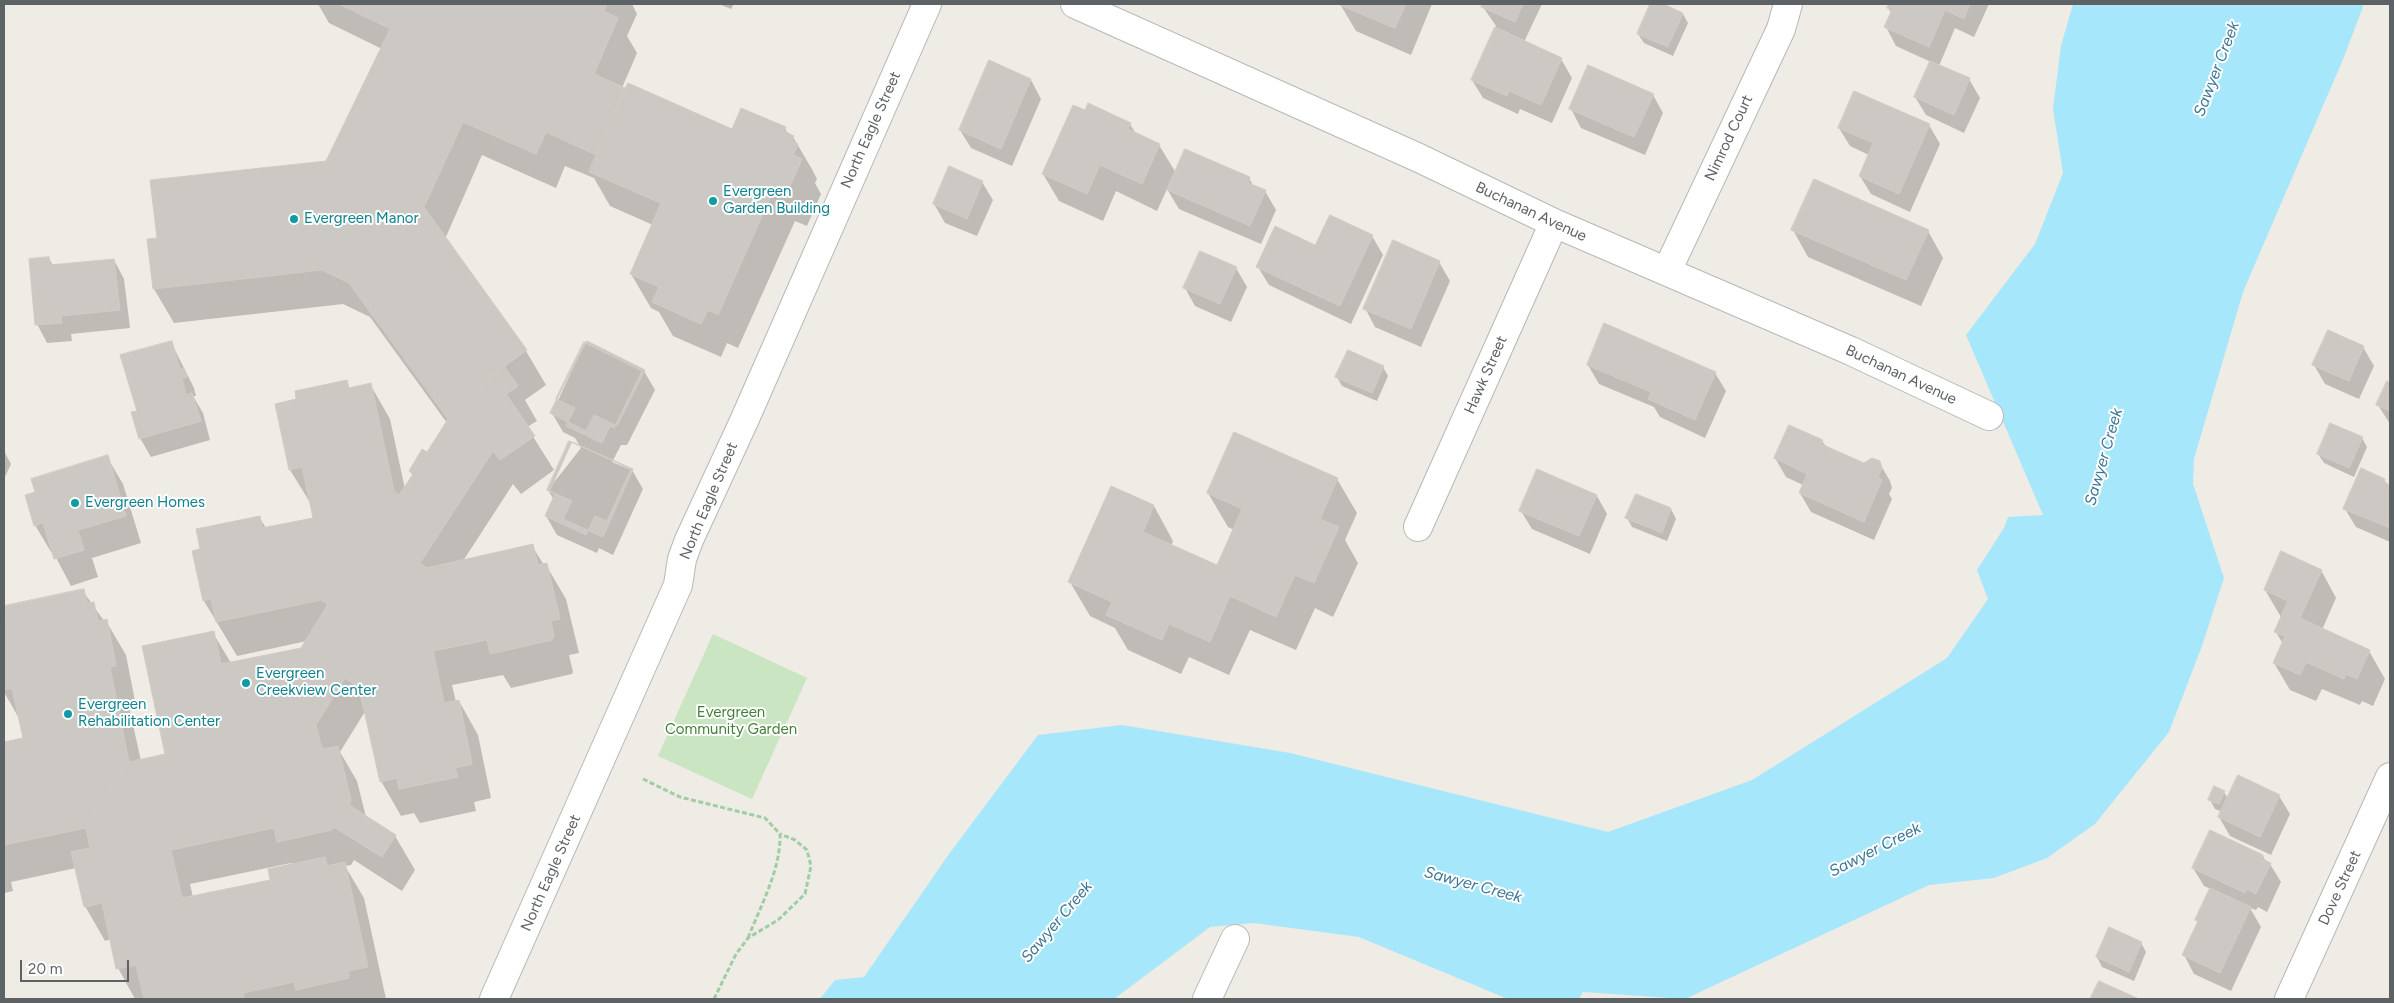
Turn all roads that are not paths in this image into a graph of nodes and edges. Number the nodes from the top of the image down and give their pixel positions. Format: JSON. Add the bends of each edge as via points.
{"nodes":[{"id":1,"x":927,"y":4,"type":"edge"},
{"id":2,"x":1075,"y":4,"type":"edge"},
{"id":3,"x":1788,"y":4,"type":"edge"},
{"id":4,"x":1554,"y":223,"type":"junction"},
{"id":5,"x":1667,"y":271,"type":"junction"},
{"id":6,"x":1989,"y":416,"type":"dead end"},
{"id":7,"x":1418,"y":527,"type":"dead end"},
{"id":8,"x":2390,"y":776,"type":"edge"},
{"id":9,"x":1235,"y":939,"type":"dead end"},
{"id":10,"x":494,"y":999,"type":"edge"},
{"id":11,"x":1207,"y":999,"type":"edge"},
{"id":12,"x":2289,"y":999,"type":"edge"}],
"edges":[{"from":1,"to":10,"type":"street","name":"North Eagle Street","via":[[689,540],[678,585]]},
{"from":2,"to":4,"type":"street","name":"Buchanan Avenue","via":[[1419,158]]},
{"from":3,"to":5,"type":"street","name":"Nimrod Court","via":[[1781,29]]},
{"from":4,"to":5,"type":"street","name":"Buchanan Avenue"},
{"from":4,"to":7,"type":"street","name":"Hawk Street"},
{"from":5,"to":6,"type":"street","name":"Buchanan Avenue","via":[[1851,351]]},
{"from":8,"to":12,"type":"street","name":"Dove Street"},
{"from":9,"to":11,"type":"street"}]}
